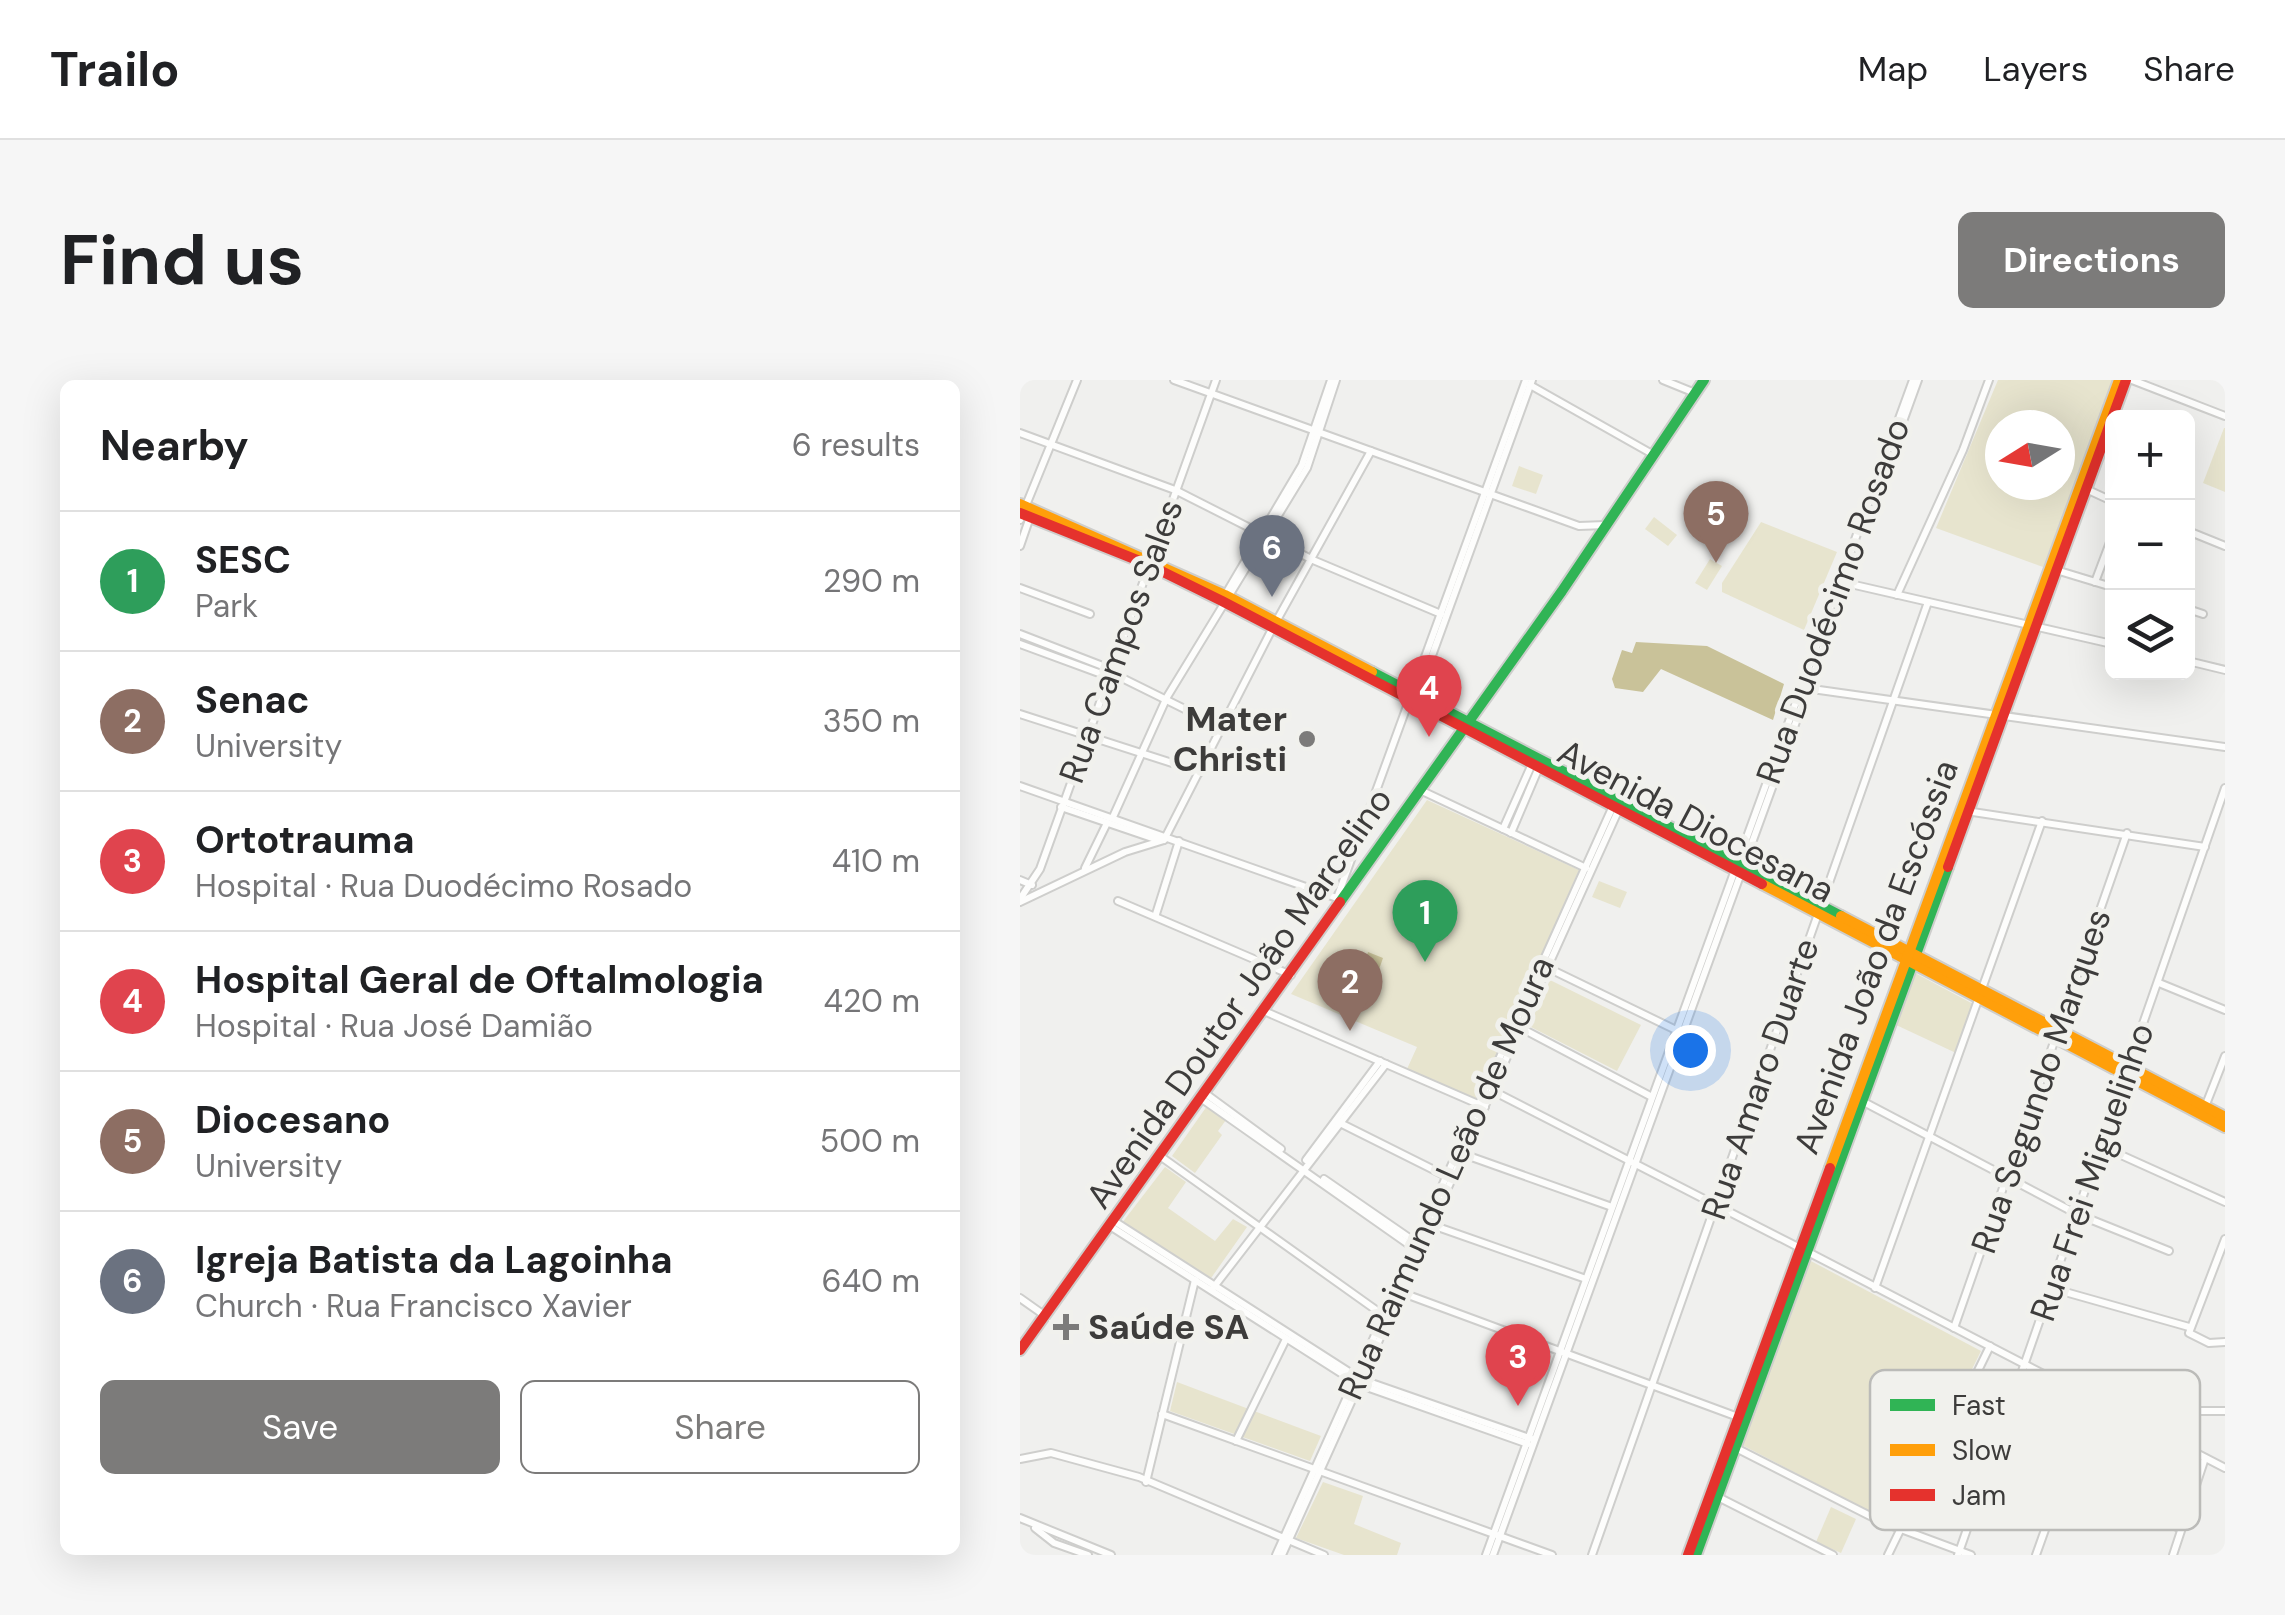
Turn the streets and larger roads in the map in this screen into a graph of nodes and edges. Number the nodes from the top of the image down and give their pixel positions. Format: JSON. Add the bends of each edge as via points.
{"nodes":[{"id":1,"x":1077,"y":380,"type":"edge"},
{"id":2,"x":1174,"y":380,"type":"edge"},
{"id":3,"x":1216,"y":380,"type":"edge"},
{"id":4,"x":1334,"y":380,"type":"edge"},
{"id":5,"x":1663,"y":380,"type":"edge"},
{"id":6,"x":1704,"y":380,"type":"edge"},
{"id":7,"x":1915,"y":380,"type":"edge"},
{"id":8,"x":1989,"y":380,"type":"edge"},
{"id":9,"x":2126,"y":380,"type":"edge"},
{"id":10,"x":1529,"y":382,"type":"edge"},
{"id":11,"x":1211,"y":393,"type":"junction"},
{"id":12,"x":1696,"y":393,"type":"junction"},
{"id":13,"x":2225,"y":416,"type":"edge"},
{"id":14,"x":1318,"y":432,"type":"junction"},
{"id":15,"x":1020,"y":433,"type":"edge"},
{"id":16,"x":1054,"y":445,"type":"junction"},
{"id":17,"x":1371,"y":451,"type":"junction"},
{"id":18,"x":1654,"y":455,"type":"junction"},
{"id":19,"x":2086,"y":489,"type":"junction"},
{"id":20,"x":1175,"y":490,"type":"junction"},
{"id":21,"x":1489,"y":491,"type":"junction"},
{"id":22,"x":2110,"y":500,"type":"edge"},
{"id":23,"x":1025,"y":510,"type":"edge"},
{"id":24,"x":1606,"y":524,"type":"junction"},
{"id":25,"x":1264,"y":534,"type":"junction"},
{"id":26,"x":2195,"y":534,"type":"edge"},
{"id":27,"x":1020,"y":546,"type":"edge"},
{"id":28,"x":2225,"y":546,"type":"edge"},
{"id":29,"x":2105,"y":555,"type":"edge"},
{"id":30,"x":1313,"y":560,"type":"junction"},
{"id":31,"x":1148,"y":561,"type":"junction"},
{"id":32,"x":2055,"y":570,"type":"junction"},
{"id":33,"x":2095,"y":582,"type":"junction"},
{"id":34,"x":1846,"y":583,"type":"junction"},
{"id":35,"x":2105,"y":585,"type":"edge"},
{"id":36,"x":1020,"y":588,"type":"edge"},
{"id":37,"x":1897,"y":595,"type":"junction"},
{"id":38,"x":1224,"y":601,"type":"junction"},
{"id":39,"x":1928,"y":602,"type":"junction"},
{"id":40,"x":2195,"y":611,"type":"edge"},
{"id":41,"x":1090,"y":614,"type":"dead end"},
{"id":42,"x":1441,"y":614,"type":"junction"},
{"id":43,"x":2203,"y":614,"type":"dead end"},
{"id":44,"x":1274,"y":625,"type":"junction"},
{"id":45,"x":2031,"y":626,"type":"junction"},
{"id":46,"x":1020,"y":634,"type":"edge"},
{"id":47,"x":2105,"y":642,"type":"edge"},
{"id":48,"x":1020,"y":644,"type":"edge"},
{"id":49,"x":2195,"y":664,"type":"edge"},
{"id":50,"x":2225,"y":670,"type":"edge"},
{"id":51,"x":1111,"y":672,"type":"junction"},
{"id":52,"x":1806,"y":688,"type":"junction"},
{"id":53,"x":1168,"y":696,"type":"junction"},
{"id":54,"x":1411,"y":701,"type":"junction"},
{"id":55,"x":1890,"y":703,"type":"junction"},
{"id":56,"x":1020,"y":714,"type":"edge"},
{"id":57,"x":1997,"y":715,"type":"junction"},
{"id":58,"x":1464,"y":726,"type":"junction"},
{"id":59,"x":1223,"y":728,"type":"junction"},
{"id":60,"x":1086,"y":736,"type":"junction"},
{"id":61,"x":2225,"y":746,"type":"edge"},
{"id":62,"x":1140,"y":753,"type":"junction"},
{"id":63,"x":1536,"y":764,"type":"junction"},
{"id":64,"x":1200,"y":772,"type":"junction"},
{"id":65,"x":1020,"y":786,"type":"edge"},
{"id":66,"x":2225,"y":788,"type":"edge"},
{"id":67,"x":1420,"y":790,"type":"junction"},
{"id":68,"x":1062,"y":803,"type":"junction"},
{"id":69,"x":1617,"y":806,"type":"junction"},
{"id":70,"x":1966,"y":811,"type":"junction"},
{"id":71,"x":1110,"y":820,"type":"junction"},
{"id":72,"x":2042,"y":821,"type":"junction"},
{"id":73,"x":1507,"y":831,"type":"junction"},
{"id":74,"x":2126,"y":833,"type":"junction"},
{"id":75,"x":1163,"y":839,"type":"junction"},
{"id":76,"x":1177,"y":840,"type":"junction"},
{"id":77,"x":2205,"y":847,"type":"junction"},
{"id":78,"x":1586,"y":868,"type":"junction"},
{"id":79,"x":1084,"y":869,"type":"junction"},
{"id":80,"x":1739,"y":870,"type":"junction"},
{"id":81,"x":1020,"y":880,"type":"edge"},
{"id":82,"x":1032,"y":885,"type":"junction"},
{"id":83,"x":1340,"y":899,"type":"junction"},
{"id":84,"x":1020,"y":901,"type":"edge"},
{"id":85,"x":1118,"y":901,"type":"dead end"},
{"id":86,"x":1816,"y":911,"type":"junction"},
{"id":87,"x":1156,"y":914,"type":"junction"},
{"id":88,"x":1909,"y":958,"type":"junction"},
{"id":89,"x":1548,"y":968,"type":"junction"},
{"id":90,"x":1291,"y":975,"type":"junction"},
{"id":91,"x":2159,"y":982,"type":"junction"},
{"id":92,"x":1982,"y":996,"type":"junction"},
{"id":93,"x":2225,"y":1010,"type":"edge"},
{"id":94,"x":1264,"y":1011,"type":"junction"},
{"id":95,"x":1521,"y":1028,"type":"junction"},
{"id":96,"x":1676,"y":1030,"type":"junction"},
{"id":97,"x":2059,"y":1037,"type":"junction"},
{"id":98,"x":2225,"y":1056,"type":"edge"},
{"id":99,"x":1383,"y":1062,"type":"junction"},
{"id":100,"x":2127,"y":1072,"type":"junction"},
{"id":101,"x":1493,"y":1091,"type":"junction"},
{"id":102,"x":1204,"y":1096,"type":"junction"},
{"id":103,"x":1652,"y":1097,"type":"junction"},
{"id":104,"x":1860,"y":1100,"type":"junction"},
{"id":105,"x":1483,"y":1106,"type":"junction"},
{"id":106,"x":2205,"y":1107,"type":"junction"},
{"id":107,"x":2218,"y":1117,"type":"edge"},
{"id":108,"x":1339,"y":1122,"type":"junction"},
{"id":109,"x":2225,"y":1127,"type":"edge"},
{"id":110,"x":1931,"y":1138,"type":"junction"},
{"id":111,"x":2100,"y":1146,"type":"junction"},
{"id":112,"x":1462,"y":1154,"type":"junction"},
{"id":113,"x":1160,"y":1156,"type":"junction"},
{"id":114,"x":1632,"y":1161,"type":"junction"},
{"id":115,"x":1303,"y":1167,"type":"junction"},
{"id":116,"x":1448,"y":1177,"type":"junction"},
{"id":117,"x":2008,"y":1178,"type":"junction"},
{"id":118,"x":2225,"y":1202,"type":"edge"},
{"id":119,"x":1717,"y":1206,"type":"junction"},
{"id":120,"x":1612,"y":1207,"type":"junction"},
{"id":121,"x":2076,"y":1214,"type":"junction"},
{"id":122,"x":1112,"y":1224,"type":"junction"},
{"id":123,"x":1432,"y":1224,"type":"junction"},
{"id":124,"x":1258,"y":1227,"type":"junction"},
{"id":125,"x":2225,"y":1239,"type":"edge"},
{"id":126,"x":1418,"y":1248,"type":"junction"},
{"id":127,"x":1803,"y":1250,"type":"junction"},
{"id":128,"x":2168,"y":1251,"type":"dead end"},
{"id":129,"x":1195,"y":1277,"type":"junction"},
{"id":130,"x":1586,"y":1279,"type":"junction"},
{"id":131,"x":1211,"y":1287,"type":"junction"},
{"id":132,"x":1875,"y":1288,"type":"junction"},
{"id":133,"x":2050,"y":1288,"type":"junction"},
{"id":134,"x":1400,"y":1292,"type":"junction"},
{"id":135,"x":1020,"y":1298,"type":"edge"},
{"id":136,"x":1044,"y":1315,"type":"junction"},
{"id":137,"x":1383,"y":1315,"type":"junction"},
{"id":138,"x":2189,"y":1327,"type":"junction"},
{"id":139,"x":1954,"y":1328,"type":"junction"},
{"id":140,"x":1287,"y":1337,"type":"junction"},
{"id":141,"x":2225,"y":1342,"type":"edge"},
{"id":142,"x":1990,"y":1346,"type":"junction"},
{"id":143,"x":1020,"y":1350,"type":"edge"},
{"id":144,"x":1562,"y":1352,"type":"junction"},
{"id":145,"x":2025,"y":1364,"type":"junction"},
{"id":146,"x":1978,"y":1370,"type":"edge"},
{"id":147,"x":2023,"y":1370,"type":"edge"},
{"id":148,"x":2036,"y":1370,"type":"edge"},
{"id":149,"x":1357,"y":1380,"type":"junction"},
{"id":150,"x":1653,"y":1386,"type":"junction"},
{"id":151,"x":1162,"y":1414,"type":"junction"},
{"id":152,"x":1738,"y":1417,"type":"junction"},
{"id":153,"x":1236,"y":1441,"type":"junction"},
{"id":154,"x":1530,"y":1441,"type":"junction"},
{"id":155,"x":1734,"y":1447,"type":"junction"},
{"id":156,"x":2200,"y":1455,"type":"edge"},
{"id":157,"x":2206,"y":1458,"type":"junction"},
{"id":158,"x":1020,"y":1459,"type":"edge"},
{"id":159,"x":2225,"y":1468,"type":"edge"},
{"id":160,"x":1317,"y":1470,"type":"junction"},
{"id":161,"x":2200,"y":1476,"type":"edge"},
{"id":162,"x":1145,"y":1483,"type":"junction"},
{"id":163,"x":1717,"y":1496,"type":"junction"},
{"id":164,"x":1870,"y":1515,"type":"edge"},
{"id":165,"x":1020,"y":1518,"type":"edge"},
{"id":166,"x":1034,"y":1527,"type":"junction"},
{"id":167,"x":1900,"y":1530,"type":"joint"},
{"id":168,"x":2045,"y":1530,"type":"edge"},
{"id":169,"x":2182,"y":1530,"type":"edge"},
{"id":170,"x":1497,"y":1535,"type":"junction"},
{"id":171,"x":1285,"y":1541,"type":"junction"},
{"id":172,"x":1958,"y":1553,"type":"edge"},
{"id":173,"x":1088,"y":1555,"type":"edge"},
{"id":174,"x":1111,"y":1555,"type":"edge"},
{"id":175,"x":1279,"y":1555,"type":"edge"},
{"id":176,"x":1324,"y":1555,"type":"edge"},
{"id":177,"x":1489,"y":1555,"type":"edge"},
{"id":178,"x":1552,"y":1555,"type":"edge"},
{"id":179,"x":1592,"y":1555,"type":"edge"},
{"id":180,"x":1688,"y":1555,"type":"edge"},
{"id":181,"x":1696,"y":1555,"type":"edge"},
{"id":182,"x":1833,"y":1555,"type":"edge"},
{"id":183,"x":1888,"y":1555,"type":"edge"},
{"id":184,"x":1971,"y":1555,"type":"edge"},
{"id":185,"x":2036,"y":1555,"type":"edge"},
{"id":186,"x":2172,"y":1555,"type":"edge"}],
"edges":[{"from":1,"to":16,"type":"street"},
{"from":2,"to":11,"type":"street"},
{"from":3,"to":11,"type":"street","name":"Rua Campos Sales"},
{"from":4,"to":14,"type":"street"},
{"from":5,"to":12,"type":"street"},
{"from":6,"to":12,"type":"street","name":"Avenida Doutor João Marcelino"},
{"from":7,"to":34,"type":"street","name":"Rua Duodécimo Rosado"},
{"from":7,"to":52,"type":"street","name":"Rua Duodécimo Rosado"},
{"from":8,"to":37,"type":"street"},
{"from":9,"to":13,"type":"street"},
{"from":9,"to":19,"type":"street","name":"Avenida João da Escóssia"},
{"from":9,"to":45,"type":"street","name":"Avenida João da Escóssia"},
{"from":10,"to":18,"type":"street"},
{"from":10,"to":21,"type":"street"},
{"from":11,"to":14,"type":"street"},
{"from":11,"to":20,"type":"street","name":"Rua Campos Sales"},
{"from":12,"to":18,"type":"street","name":"Avenida Doutor João Marcelino"},
{"from":14,"to":17,"type":"street"},
{"from":14,"to":25,"type":"street","via":[[1306,468]]},
{"from":15,"to":16,"type":"street"},
{"from":16,"to":20,"type":"street"},
{"from":16,"to":23,"type":"street"},
{"from":17,"to":21,"type":"street"},
{"from":17,"to":30,"type":"street"},
{"from":18,"to":24,"type":"street","name":"Avenida Doutor João Marcelino"},
{"from":19,"to":22,"type":"street"},
{"from":19,"to":32,"type":"street","name":"Avenida João da Escóssia"},
{"from":20,"to":25,"type":"street"},
{"from":20,"to":31,"type":"street","name":"Rua Campos Sales"},
{"from":21,"to":24,"type":"street","via":[[1587,528]]},
{"from":21,"to":42,"type":"street"},
{"from":21,"to":54,"type":"street"},
{"from":23,"to":27,"type":"street"},
{"from":23,"to":31,"type":"street","name":"Avenida Diocesana"},
{"from":24,"to":58,"type":"street","name":"Avenida Doutor João Marcelino"},
{"from":25,"to":30,"type":"street"},
{"from":25,"to":38,"type":"street"},
{"from":26,"to":28,"type":"street"},
{"from":29,"to":33,"type":"street"},
{"from":30,"to":42,"type":"street"},
{"from":30,"to":44,"type":"street"},
{"from":31,"to":38,"type":"street","name":"Avenida Diocesana"},
{"from":31,"to":51,"type":"street","name":"Rua Campos Sales"},
{"from":32,"to":33,"type":"street"},
{"from":32,"to":45,"type":"street","name":"Avenida João da Escóssia"},
{"from":33,"to":35,"type":"street"},
{"from":34,"to":37,"type":"street"},
{"from":34,"to":52,"type":"street","name":"Rua Duodécimo Rosado"},
{"from":36,"to":41,"type":"street"},
{"from":37,"to":39,"type":"street"},
{"from":38,"to":44,"type":"street","name":"Avenida Diocesana"},
{"from":38,"to":53,"type":"street"},
{"from":39,"to":45,"type":"street"},
{"from":39,"to":55,"type":"street","name":"Rua Amaro Duarte"},
{"from":40,"to":43,"type":"street"},
{"from":42,"to":54,"type":"street"},
{"from":44,"to":54,"type":"street","name":"Avenida Diocesana"},
{"from":44,"to":59,"type":"street"},
{"from":45,"to":47,"type":"street"},
{"from":45,"to":57,"type":"street","name":"Avenida João da Escóssia"},
{"from":46,"to":51,"type":"street"},
{"from":48,"to":51,"type":"street"},
{"from":49,"to":50,"type":"street"},
{"from":51,"to":53,"type":"street"},
{"from":51,"to":60,"type":"street","name":"Rua Campos Sales"},
{"from":52,"to":55,"type":"street"},
{"from":52,"to":80,"type":"street","name":"Rua Duodécimo Rosado"},
{"from":53,"to":59,"type":"street"},
{"from":53,"to":62,"type":"street"},
{"from":54,"to":58,"type":"street","name":"Avenida Diocesana"},
{"from":54,"to":83,"type":"street"},
{"from":55,"to":57,"type":"street"},
{"from":55,"to":86,"type":"street","name":"Rua Amaro Duarte"},
{"from":56,"to":60,"type":"street"},
{"from":57,"to":61,"type":"street"},
{"from":57,"to":70,"type":"street","name":"Avenida João da Escóssia"},
{"from":57,"to":88,"type":"street","name":"Avenida João da Escóssia"},
{"from":58,"to":63,"type":"street","name":"Avenida Diocesana"},
{"from":58,"to":67,"type":"street","name":"Avenida Doutor João Marcelino"},
{"from":59,"to":64,"type":"street"},
{"from":60,"to":62,"type":"street"},
{"from":60,"to":68,"type":"street","name":"Rua Campos Sales"},
{"from":62,"to":64,"type":"street"},
{"from":62,"to":71,"type":"street"},
{"from":63,"to":69,"type":"street","name":"Avenida Diocesana"},
{"from":63,"to":73,"type":"street"},
{"from":64,"to":75,"type":"street"},
{"from":65,"to":68,"type":"street"},
{"from":66,"to":77,"type":"street","name":"Rua Frei Miguelinho"},
{"from":67,"to":73,"type":"street"},
{"from":67,"to":83,"type":"street","name":"Avenida Doutor João Marcelino"},
{"from":68,"to":71,"type":"street"},
{"from":68,"to":82,"type":"street","name":"Rua Campos Sales"},
{"from":69,"to":78,"type":"street","name":"Rua Raimundo Leão de Moura"},
{"from":69,"to":80,"type":"street","name":"Avenida Diocesana"},
{"from":69,"to":89,"type":"street","name":"Rua Raimundo Leão de Moura"},
{"from":70,"to":72,"type":"street"},
{"from":70,"to":88,"type":"street","name":"Avenida João da Escóssia"},
{"from":71,"to":75,"type":"street"},
{"from":71,"to":79,"type":"street"},
{"from":72,"to":74,"type":"street"},
{"from":72,"to":92,"type":"street"},
{"from":73,"to":78,"type":"street"},
{"from":74,"to":77,"type":"street"},
{"from":74,"to":97,"type":"street","name":"Rua Segundo Marques"},
{"from":75,"to":76,"type":"street"},
{"from":75,"to":79,"type":"street"},
{"from":76,"to":83,"type":"street"},
{"from":76,"to":87,"type":"street"},
{"from":77,"to":91,"type":"street","name":"Rua Frei Miguelinho"},
{"from":78,"to":105,"type":"street","name":"Rua Raimundo Leão de Moura"},
{"from":79,"to":84,"type":"street"},
{"from":80,"to":86,"type":"street","name":"Avenida Diocesana"},
{"from":80,"to":96,"type":"street","name":"Rua Duodécimo Rosado"},
{"from":80,"to":114,"type":"street","name":"Rua Duodécimo Rosado"},
{"from":81,"to":82,"type":"street"},
{"from":82,"to":84,"type":"street","name":"Rua Campos Sales"},
{"from":83,"to":90,"type":"street","name":"Avenida Doutor João Marcelino"},
{"from":85,"to":87,"type":"street"},
{"from":86,"to":88,"type":"street","name":"Avenida Diocesana"},
{"from":86,"to":119,"type":"street","name":"Rua Amaro Duarte"},
{"from":87,"to":90,"type":"street"},
{"from":88,"to":92,"type":"street","name":"Avenida Diocesana"},
{"from":88,"to":104,"type":"street","name":"Avenida João da Escóssia"},
{"from":88,"to":127,"type":"street","name":"Avenida João da Escóssia"},
{"from":89,"to":95,"type":"street","name":"Rua Raimundo Leão de Moura"},
{"from":89,"to":96,"type":"street"},
{"from":90,"to":94,"type":"street","name":"Avenida Doutor João Marcelino"},
{"from":91,"to":93,"type":"street"},
{"from":91,"to":100,"type":"street","name":"Rua Frei Miguelinho"},
{"from":92,"to":97,"type":"street","name":"Avenida Diocesana"},
{"from":92,"to":110,"type":"street"},
{"from":94,"to":99,"type":"street"},
{"from":94,"to":102,"type":"street","name":"Avenida Doutor João Marcelino"},
{"from":95,"to":101,"type":"street","name":"Rua Raimundo Leão de Moura"},
{"from":95,"to":103,"type":"street"},
{"from":96,"to":103,"type":"street","name":"Rua Duodécimo Rosado"},
{"from":97,"to":100,"type":"street","name":"Avenida Diocesana"},
{"from":97,"to":117,"type":"street","name":"Rua Segundo Marques"},
{"from":98,"to":106,"type":"street"},
{"from":99,"to":105,"type":"street"},
{"from":99,"to":108,"type":"street"},
{"from":100,"to":106,"type":"street","name":"Avenida Diocesana"},
{"from":100,"to":107,"type":"street","name":"Avenida Diocesana"},
{"from":100,"to":111,"type":"street","name":"Rua Frei Miguelinho"},
{"from":101,"to":105,"type":"street","name":"Rua Raimundo Leão de Moura"},
{"from":101,"to":114,"type":"street"},
{"from":102,"to":113,"type":"street","name":"Avenida Doutor João Marcelino"},
{"from":102,"to":115,"type":"street"},
{"from":103,"to":114,"type":"street","name":"Rua Duodécimo Rosado"},
{"from":104,"to":110,"type":"street"},
{"from":104,"to":127,"type":"street","name":"Avenida João da Escóssia"},
{"from":105,"to":112,"type":"street","name":"Rua Raimundo Leão de Moura"},
{"from":106,"to":107,"type":"street","name":"Avenida Diocesana"},
{"from":107,"to":109,"type":"street","name":"Avenida Diocesana"},
{"from":108,"to":115,"type":"street"},
{"from":108,"to":116,"type":"street"},
{"from":110,"to":117,"type":"street"},
{"from":110,"to":132,"type":"street"},
{"from":111,"to":118,"type":"street"},
{"from":111,"to":121,"type":"street","name":"Rua Frei Miguelinho"},
{"from":112,"to":116,"type":"street","name":"Rua Raimundo Leão de Moura"},
{"from":112,"to":120,"type":"street"},
{"from":112,"to":123,"type":"street","name":"Rua Raimundo Leão de Moura"},
{"from":113,"to":122,"type":"street","name":"Avenida Doutor João Marcelino"},
{"from":113,"to":124,"type":"street"},
{"from":114,"to":119,"type":"street"},
{"from":114,"to":120,"type":"street","name":"Rua Duodécimo Rosado"},
{"from":114,"to":144,"type":"street","name":"Rua Duodécimo Rosado"},
{"from":115,"to":124,"type":"street"},
{"from":115,"to":126,"type":"street"},
{"from":116,"to":126,"type":"street","name":"Rua Raimundo Leão de Moura"},
{"from":117,"to":121,"type":"street"},
{"from":117,"to":139,"type":"street","name":"Rua Segundo Marques"},
{"from":119,"to":127,"type":"street"},
{"from":119,"to":150,"type":"street","name":"Rua Amaro Duarte"},
{"from":120,"to":130,"type":"street","name":"Rua Duodécimo Rosado"},
{"from":121,"to":128,"type":"street"},
{"from":121,"to":133,"type":"street","name":"Rua Frei Miguelinho"},
{"from":122,"to":129,"type":"street"},
{"from":122,"to":136,"type":"street","name":"Avenida Doutor João Marcelino"},
{"from":123,"to":126,"type":"street","name":"Rua Raimundo Leão de Moura"},
{"from":123,"to":130,"type":"street"},
{"from":124,"to":131,"type":"street"},
{"from":124,"to":137,"type":"street"},
{"from":125,"to":138,"type":"street"},
{"from":126,"to":134,"type":"street","name":"Rua Raimundo Leão de Moura"},
{"from":126,"to":137,"type":"street","name":"Rua Raimundo Leão de Moura"},
{"from":127,"to":132,"type":"street"},
{"from":127,"to":152,"type":"street","name":"Avenida João da Escóssia"},
{"from":127,"to":155,"type":"street","name":"Avenida João da Escóssia"},
{"from":129,"to":131,"type":"street"},
{"from":129,"to":151,"type":"street"},
{"from":130,"to":144,"type":"street","name":"Rua Duodécimo Rosado"},
{"from":131,"to":140,"type":"street"},
{"from":132,"to":139,"type":"street"},
{"from":133,"to":138,"type":"street"},
{"from":133,"to":145,"type":"street","name":"Rua Frei Miguelinho"},
{"from":134,"to":144,"type":"street"},
{"from":134,"to":149,"type":"street","name":"Rua Raimundo Leão de Moura"},
{"from":135,"to":136,"type":"street"},
{"from":136,"to":143,"type":"street","name":"Avenida Doutor João Marcelino"},
{"from":137,"to":149,"type":"street","name":"Rua Raimundo Leão de Moura"},
{"from":138,"to":141,"type":"street","via":[[2191,1337]]},
{"from":139,"to":142,"type":"street"},
{"from":140,"to":149,"type":"street"},
{"from":140,"to":153,"type":"street"},
{"from":142,"to":145,"type":"street"},
{"from":142,"to":146,"type":"street"},
{"from":144,"to":150,"type":"street"},
{"from":144,"to":154,"type":"street","name":"Rua Duodécimo Rosado"},
{"from":145,"to":147,"type":"street","name":"Rua Frei Miguelinho"},
{"from":145,"to":148,"type":"street"},
{"from":149,"to":154,"type":"street"},
{"from":149,"to":160,"type":"street","name":"Rua Raimundo Leão de Moura"},
{"from":150,"to":152,"type":"street"},
{"from":150,"to":179,"type":"street","name":"Rua Amaro Duarte"},
{"from":151,"to":153,"type":"street"},
{"from":151,"to":162,"type":"street"},
{"from":152,"to":180,"type":"street","name":"Avenida João da Escóssia"},
{"from":153,"to":160,"type":"street"},
{"from":154,"to":170,"type":"street","name":"Rua Duodécimo Rosado"},
{"from":155,"to":163,"type":"street","name":"Avenida João da Escóssia"},
{"from":155,"to":164,"type":"street"},
{"from":156,"to":157,"type":"street"},
{"from":157,"to":159,"type":"street"},
{"from":157,"to":161,"type":"street"},
{"from":158,"to":162,"type":"street","via":[[1051,1453]]},
{"from":160,"to":170,"type":"street"},
{"from":160,"to":171,"type":"street","name":"Rua Raimundo Leão de Moura"},
{"from":162,"to":171,"type":"street"},
{"from":163,"to":181,"type":"street","name":"Avenida João da Escóssia"},
{"from":163,"to":182,"type":"street"},
{"from":165,"to":166,"type":"street"},
{"from":166,"to":173,"type":"street","via":[[1040,1536]]},
{"from":166,"to":174,"type":"street"},
{"from":167,"to":172,"type":"street"},
{"from":167,"to":183,"type":"street"},
{"from":168,"to":185,"type":"street"},
{"from":169,"to":186,"type":"street"},
{"from":170,"to":177,"type":"street","name":"Rua Duodécimo Rosado"},
{"from":170,"to":178,"type":"street"},
{"from":171,"to":175,"type":"street","name":"Rua Raimundo Leão de Moura"},
{"from":171,"to":176,"type":"street"},
{"from":172,"to":184,"type":"street"}]}
